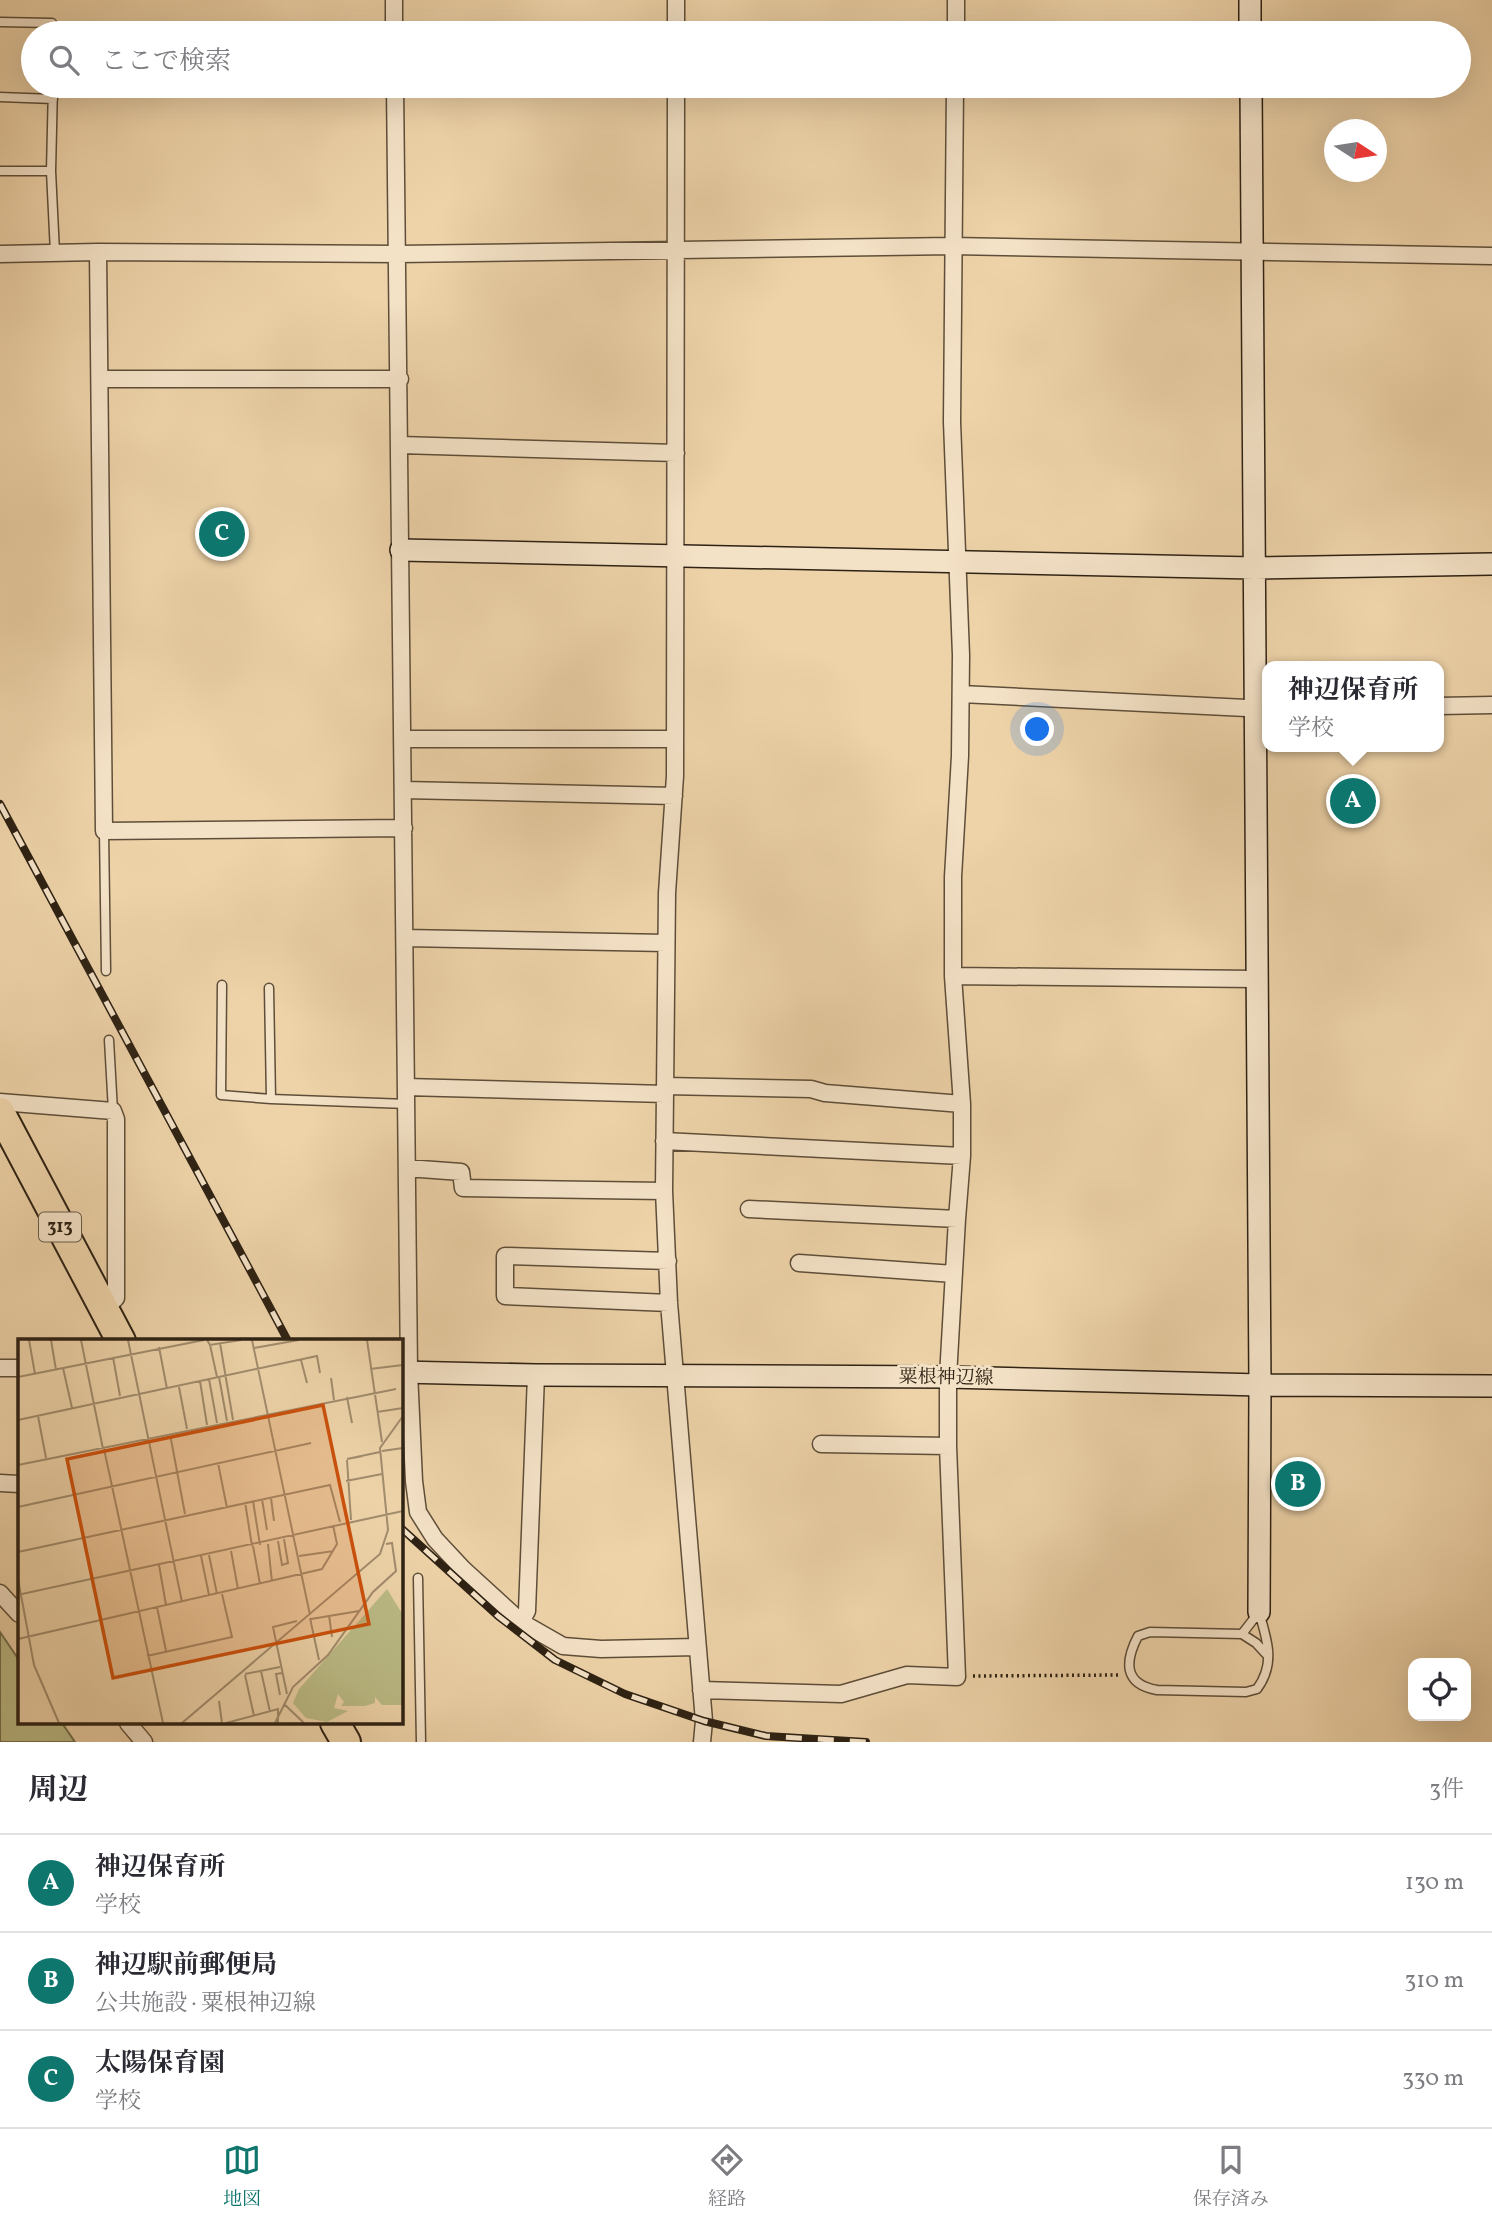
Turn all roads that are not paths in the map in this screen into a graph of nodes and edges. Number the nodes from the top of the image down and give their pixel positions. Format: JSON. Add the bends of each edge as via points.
{"nodes":[{"id":1,"x":394,"y":0,"type":"edge"},
{"id":2,"x":676,"y":0,"type":"edge"},
{"id":3,"x":956,"y":0,"type":"edge"},
{"id":4,"x":1250,"y":0,"type":"edge"},
{"id":5,"x":394,"y":21,"type":"edge"},
{"id":6,"x":676,"y":21,"type":"edge"},
{"id":7,"x":956,"y":21,"type":"edge"},
{"id":8,"x":1250,"y":21,"type":"edge"},
{"id":9,"x":0,"y":22,"type":"edge"},
{"id":10,"x":21,"y":22,"type":"edge"},
{"id":11,"x":0,"y":97,"type":"edge"},
{"id":12,"x":21,"y":98,"type":"edge"},
{"id":13,"x":26,"y":98,"type":"edge"},
{"id":14,"x":395,"y":98,"type":"edge"},
{"id":15,"x":676,"y":98,"type":"edge"},
{"id":16,"x":955,"y":98,"type":"edge"},
{"id":17,"x":1251,"y":98,"type":"edge"},
{"id":18,"x":53,"y":99,"type":"joint"},
{"id":19,"x":0,"y":171,"type":"edge"},
{"id":20,"x":51,"y":171,"type":"junction"},
{"id":21,"x":952,"y":246,"type":"junction"},
{"id":22,"x":676,"y":250,"type":"junction"},
{"id":23,"x":1253,"y":251,"type":"junction"},
{"id":24,"x":98,"y":252,"type":"junction"},
{"id":25,"x":55,"y":253,"type":"junction"},
{"id":26,"x":0,"y":254,"type":"edge"},
{"id":27,"x":398,"y":254,"type":"junction"},
{"id":28,"x":1492,"y":256,"type":"edge"},
{"id":29,"x":100,"y":379,"type":"junction"},
{"id":30,"x":400,"y":379,"type":"junction"},
{"id":31,"x":400,"y":444,"type":"junction"},
{"id":32,"x":676,"y":453,"type":"junction"},
{"id":33,"x":401,"y":550,"type":"junction"},
{"id":34,"x":675,"y":557,"type":"junction"},
{"id":35,"x":958,"y":562,"type":"junction"},
{"id":36,"x":1492,"y":564,"type":"edge"},
{"id":37,"x":1254,"y":568,"type":"junction"},
{"id":38,"x":961,"y":694,"type":"junction"},
{"id":39,"x":1492,"y":705,"type":"edge"},
{"id":40,"x":1444,"y":706,"type":"edge"},
{"id":41,"x":1261,"y":709,"type":"edge"},
{"id":42,"x":403,"y":739,"type":"junction"},
{"id":43,"x":675,"y":739,"type":"junction"},
{"id":44,"x":404,"y":790,"type":"junction"},
{"id":45,"x":674,"y":796,"type":"junction"},
{"id":46,"x":404,"y":828,"type":"junction"},
{"id":47,"x":104,"y":831,"type":"junction"},
{"id":48,"x":405,"y":938,"type":"junction"},
{"id":49,"x":666,"y":943,"type":"junction"},
{"id":50,"x":106,"y":971,"type":"dead end"},
{"id":51,"x":953,"y":976,"type":"junction"},
{"id":52,"x":1256,"y":979,"type":"junction"},
{"id":53,"x":222,"y":985,"type":"dead end"},
{"id":54,"x":269,"y":988,"type":"dead end"},
{"id":55,"x":109,"y":1040,"type":"dead end"},
{"id":56,"x":406,"y":1087,"type":"junction"},
{"id":57,"x":665,"y":1090,"type":"junction"},
{"id":58,"x":271,"y":1099,"type":"junction"},
{"id":59,"x":0,"y":1102,"type":"edge"},
{"id":60,"x":407,"y":1104,"type":"junction"},
{"id":61,"x":962,"y":1104,"type":"junction"},
{"id":62,"x":113,"y":1111,"type":"junction"},
{"id":63,"x":0,"y":1112,"type":"edge"},
{"id":64,"x":664,"y":1141,"type":"junction"},
{"id":65,"x":962,"y":1156,"type":"junction"},
{"id":66,"x":407,"y":1168,"type":"junction"},
{"id":67,"x":664,"y":1191,"type":"junction"},
{"id":68,"x":749,"y":1209,"type":"dead end"},
{"id":69,"x":957,"y":1219,"type":"junction"},
{"id":70,"x":668,"y":1261,"type":"junction"},
{"id":71,"x":799,"y":1262,"type":"dead end"},
{"id":72,"x":954,"y":1274,"type":"junction"},
{"id":73,"x":670,"y":1303,"type":"junction"},
{"id":74,"x":104,"y":1309,"type":"junction"},
{"id":75,"x":120,"y":1339,"type":"edge"},
{"id":76,"x":0,"y":1368,"type":"edge"},
{"id":77,"x":18,"y":1368,"type":"edge"},
{"id":78,"x":405,"y":1372,"type":"edge"},
{"id":79,"x":536,"y":1376,"type":"junction"},
{"id":80,"x":677,"y":1377,"type":"junction"},
{"id":81,"x":948,"y":1377,"type":"junction"},
{"id":82,"x":1259,"y":1385,"type":"junction"},
{"id":83,"x":1492,"y":1386,"type":"edge"},
{"id":84,"x":821,"y":1444,"type":"dead end"},
{"id":85,"x":948,"y":1446,"type":"junction"},
{"id":86,"x":0,"y":1483,"type":"edge"},
{"id":87,"x":18,"y":1485,"type":"edge"},
{"id":88,"x":418,"y":1578,"type":"dead end"},
{"id":89,"x":0,"y":1593,"type":"edge"},
{"id":90,"x":1259,"y":1612,"type":"junction"},
{"id":91,"x":18,"y":1613,"type":"edge"},
{"id":92,"x":522,"y":1622,"type":"junction"},
{"id":93,"x":1242,"y":1634,"type":"junction"},
{"id":94,"x":697,"y":1647,"type":"junction"},
{"id":95,"x":1268,"y":1656,"type":"junction"},
{"id":96,"x":701,"y":1690,"type":"junction"},
{"id":97,"x":129,"y":1724,"type":"edge"},
{"id":98,"x":336,"y":1724,"type":"edge"},
{"id":99,"x":144,"y":1742,"type":"edge"},
{"id":100,"x":346,"y":1742,"type":"edge"},
{"id":101,"x":421,"y":1742,"type":"edge"},
{"id":102,"x":702,"y":1742,"type":"edge"}],
"edges":[{"from":1,"to":5,"type":"street"},
{"from":2,"to":6,"type":"street"},
{"from":3,"to":7,"type":"street"},
{"from":4,"to":8,"type":"street"},
{"from":9,"to":10,"type":"lane"},
{"from":11,"to":12,"type":"lane"},
{"from":13,"to":18,"type":"lane"},
{"from":14,"to":27,"type":"street"},
{"from":15,"to":22,"type":"street"},
{"from":16,"to":21,"type":"street"},
{"from":17,"to":23,"type":"street"},
{"from":18,"to":20,"type":"lane"},
{"from":19,"to":20,"type":"lane"},
{"from":20,"to":25,"type":"lane"},
{"from":21,"to":22,"type":"street"},
{"from":21,"to":23,"type":"street"},
{"from":21,"to":35,"type":"street"},
{"from":22,"to":27,"type":"street"},
{"from":22,"to":32,"type":"street"},
{"from":23,"to":28,"type":"street"},
{"from":23,"to":37,"type":"street"},
{"from":24,"to":25,"type":"street"},
{"from":24,"to":27,"type":"street"},
{"from":24,"to":29,"type":"street"},
{"from":25,"to":26,"type":"street"},
{"from":27,"to":30,"type":"street"},
{"from":29,"to":30,"type":"street"},
{"from":29,"to":47,"type":"street"},
{"from":30,"to":31,"type":"street"},
{"from":31,"to":32,"type":"street"},
{"from":31,"to":33,"type":"street"},
{"from":32,"to":34,"type":"street"},
{"from":33,"to":34,"type":"street"},
{"from":33,"to":42,"type":"street"},
{"from":34,"to":35,"type":"street"},
{"from":34,"to":43,"type":"street"},
{"from":35,"to":37,"type":"street"},
{"from":35,"to":38,"type":"street"},
{"from":36,"to":37,"type":"street"},
{"from":37,"to":41,"type":"street"},
{"from":38,"to":41,"type":"street"},
{"from":38,"to":51,"type":"street"},
{"from":39,"to":40,"type":"street"},
{"from":41,"to":52,"type":"street"},
{"from":42,"to":43,"type":"street"},
{"from":42,"to":44,"type":"street"},
{"from":43,"to":45,"type":"street"},
{"from":44,"to":45,"type":"street"},
{"from":44,"to":46,"type":"street"},
{"from":45,"to":49,"type":"street"},
{"from":46,"to":47,"type":"street"},
{"from":46,"to":48,"type":"street"},
{"from":47,"to":50,"type":"lane"},
{"from":48,"to":49,"type":"street"},
{"from":48,"to":56,"type":"street"},
{"from":49,"to":57,"type":"street"},
{"from":51,"to":52,"type":"street"},
{"from":51,"to":61,"type":"street"},
{"from":52,"to":82,"type":"street"},
{"from":53,"to":58,"type":"lane","via":[[221,1095]]},
{"from":54,"to":58,"type":"lane"},
{"from":55,"to":62,"type":"lane"},
{"from":56,"to":57,"type":"street"},
{"from":56,"to":60,"type":"street"},
{"from":57,"to":61,"type":"street","via":[[811,1089]]},
{"from":57,"to":64,"type":"street"},
{"from":58,"to":60,"type":"lane"},
{"from":59,"to":62,"type":"street"},
{"from":60,"to":66,"type":"street"},
{"from":61,"to":65,"type":"street"},
{"from":62,"to":74,"type":"street","via":[[116,1298]]},
{"from":63,"to":74,"type":"highway","number":"313"},
{"from":64,"to":65,"type":"street"},
{"from":64,"to":67,"type":"street"},
{"from":65,"to":69,"type":"street"},
{"from":66,"to":67,"type":"street","via":[[461,1172],[463,1188]]},
{"from":66,"to":78,"type":"street"},
{"from":67,"to":70,"type":"street"},
{"from":68,"to":69,"type":"street"},
{"from":69,"to":72,"type":"street"},
{"from":70,"to":73,"type":"street"},
{"from":70,"to":73,"type":"street","via":[[505,1256],[505,1296]]},
{"from":71,"to":72,"type":"street"},
{"from":72,"to":81,"type":"street"},
{"from":73,"to":80,"type":"street"},
{"from":74,"to":75,"type":"highway","number":"313"},
{"from":76,"to":77,"type":"street"},
{"from":78,"to":79,"type":"street","name":"粟根神辺線"},
{"from":78,"to":92,"type":"street","via":[[418,1512],[463,1569]]},
{"from":79,"to":80,"type":"street","name":"粟根神辺線"},
{"from":79,"to":92,"type":"street","via":[[527,1611]]},
{"from":80,"to":81,"type":"street","name":"粟根神辺線"},
{"from":80,"to":94,"type":"street"},
{"from":81,"to":82,"type":"street","name":"粟根神辺線"},
{"from":81,"to":85,"type":"street"},
{"from":82,"to":83,"type":"street","name":"粟根神辺線"},
{"from":82,"to":90,"type":"street"},
{"from":84,"to":85,"type":"street"},
{"from":85,"to":96,"type":"street","via":[[957,1677],[907,1675],[841,1694]]},
{"from":86,"to":87,"type":"street"},
{"from":88,"to":101,"type":"lane"},
{"from":89,"to":91,"type":"street"},
{"from":90,"to":93,"type":"lane"},
{"from":90,"to":95,"type":"lane"},
{"from":92,"to":94,"type":"street","via":[[564,1646]]},
{"from":93,"to":95,"type":"lane"},
{"from":93,"to":95,"type":"lane","via":[[1150,1632],[1138,1636],[1128,1661],[1132,1675],[1135,1682],[1157,1690],[1246,1692],[1257,1689],[1267,1676]]},
{"from":94,"to":96,"type":"street"},
{"from":96,"to":102,"type":"street"},
{"from":97,"to":99,"type":"street"},
{"from":98,"to":100,"type":"highway"}]}
